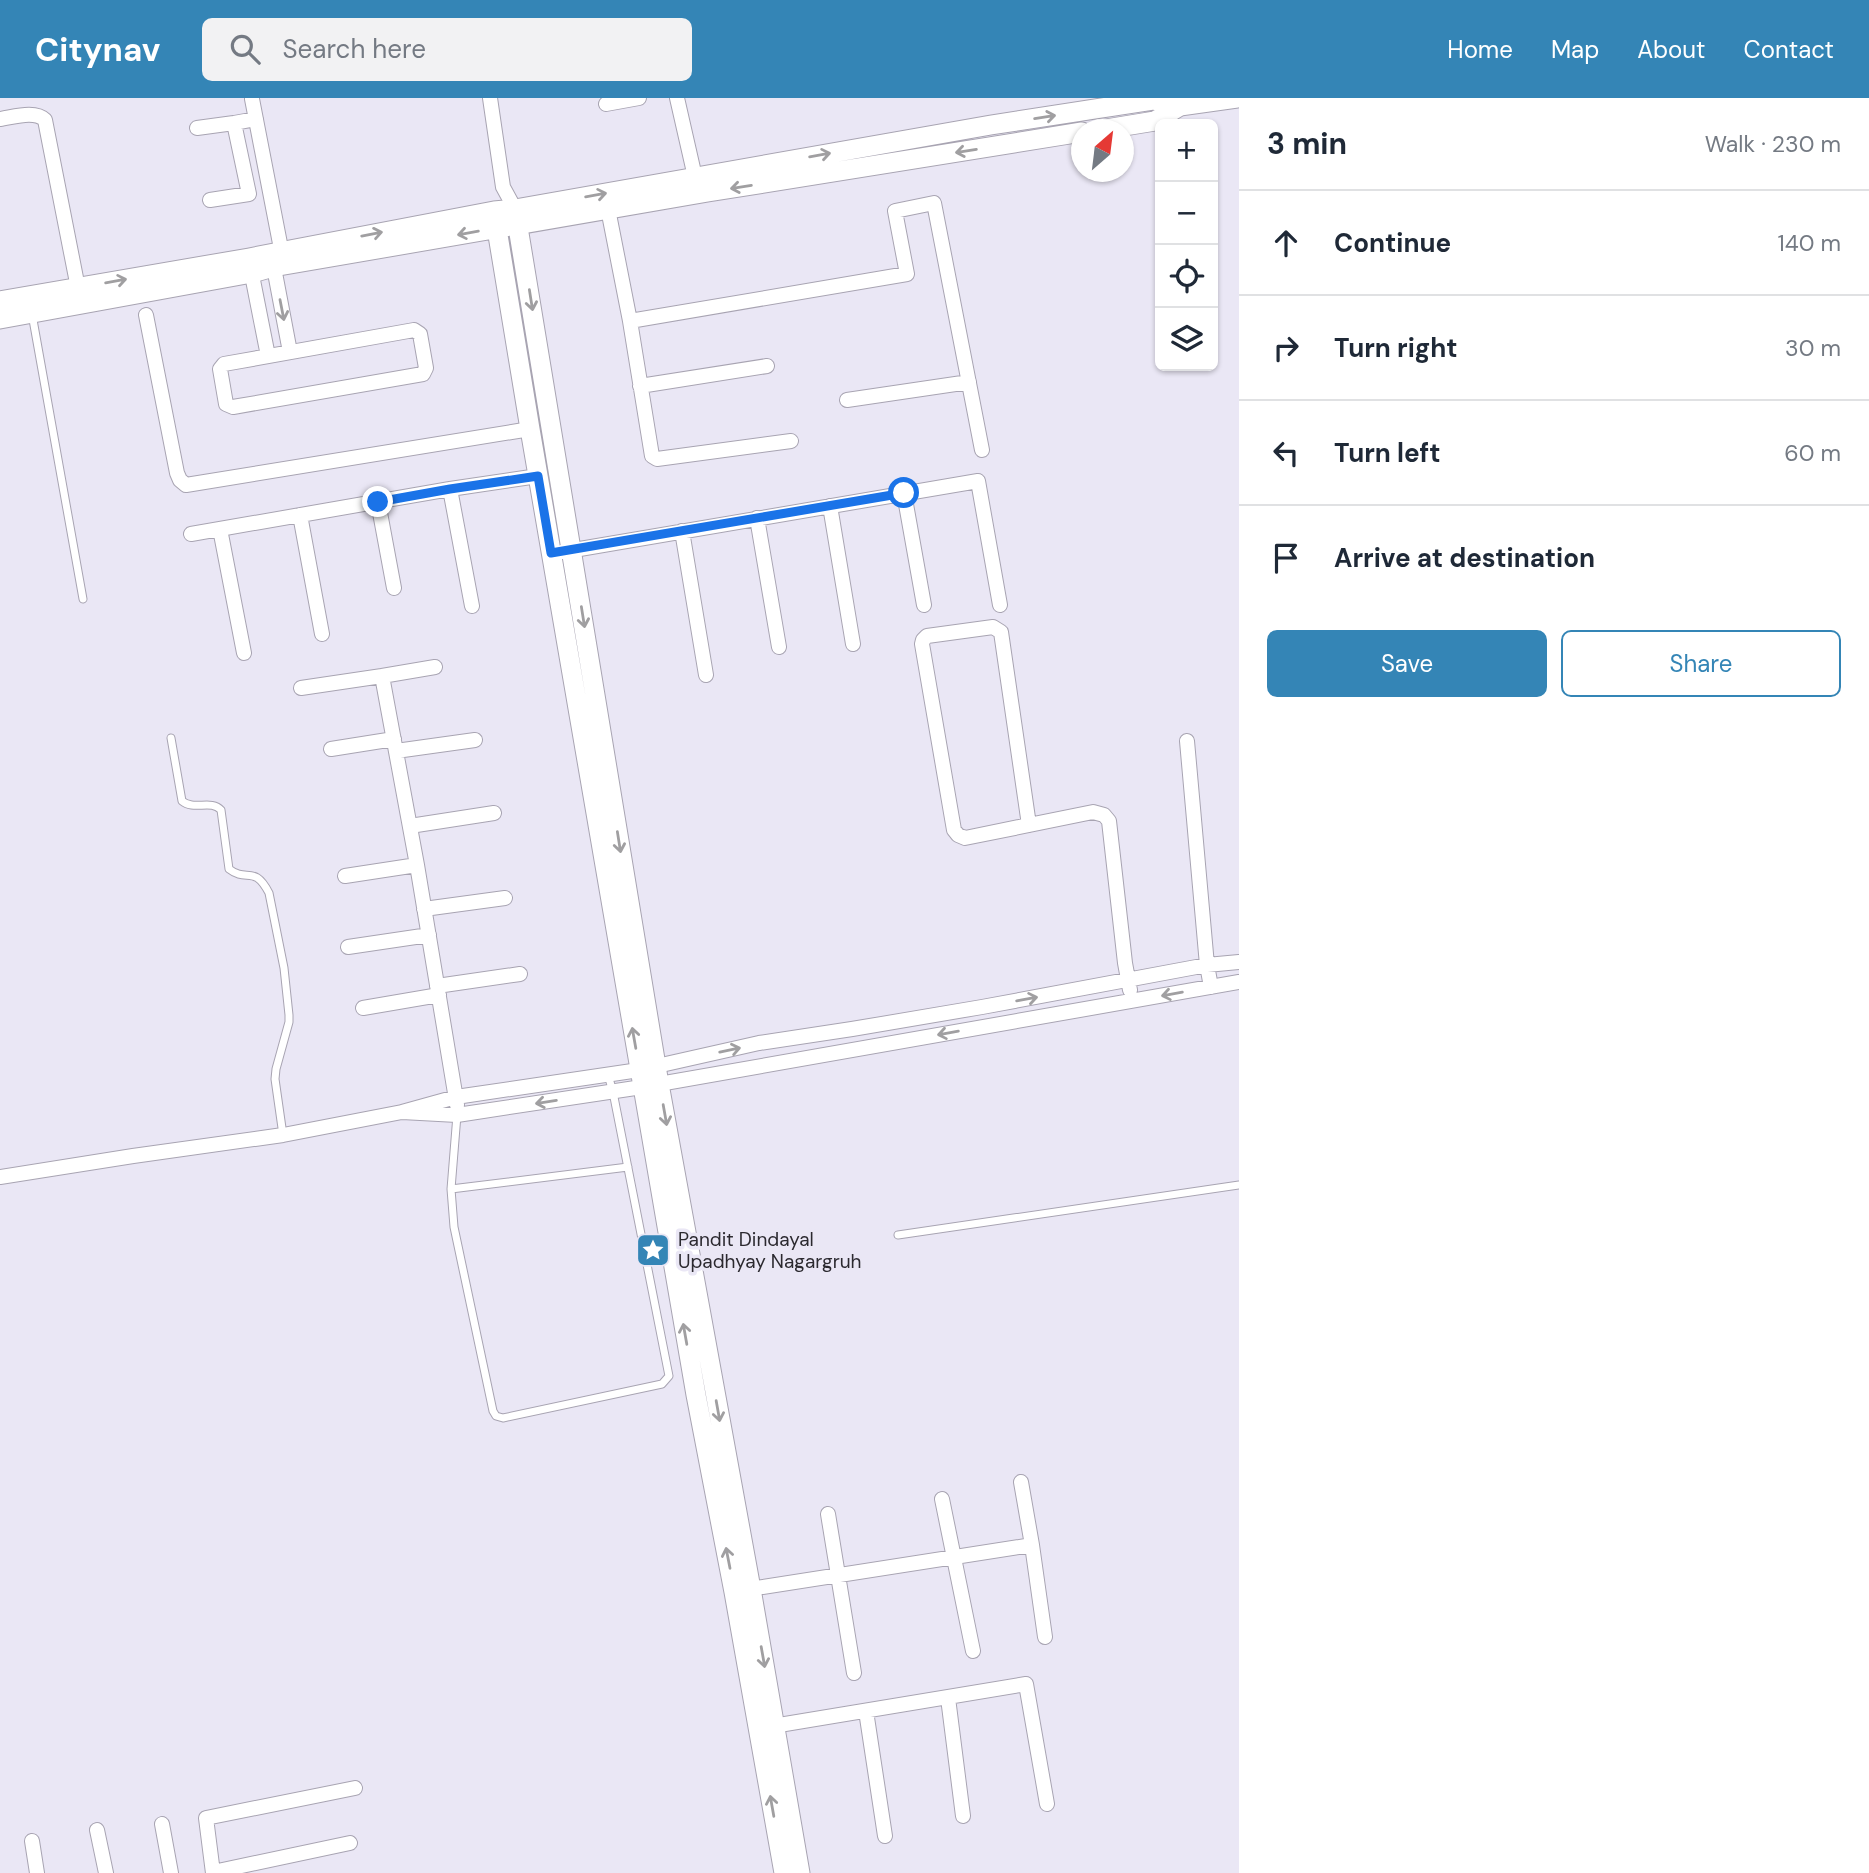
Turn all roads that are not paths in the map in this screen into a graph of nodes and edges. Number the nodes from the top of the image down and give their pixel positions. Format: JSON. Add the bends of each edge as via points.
{"nodes":[{"id":1,"x":490,"y":98,"type":"edge"},
{"id":2,"x":639,"y":98,"type":"edge"},
{"id":3,"x":677,"y":98,"type":"edge"},
{"id":4,"x":252,"y":99,"type":"edge"},
{"id":5,"x":1228,"y":99,"type":"edge"},
{"id":6,"x":606,"y":104,"type":"dead end"},
{"id":7,"x":1180,"y":106,"type":"junction"},
{"id":8,"x":0,"y":119,"type":"edge"},
{"id":9,"x":256,"y":119,"type":"junction"},
{"id":10,"x":234,"y":123,"type":"junction"},
{"id":11,"x":1134,"y":124,"type":"edge"},
{"id":12,"x":197,"y":128,"type":"dead end"},
{"id":13,"x":1071,"y":134,"type":"edge"},
{"id":14,"x":695,"y":177,"type":"junction"},
{"id":15,"x":503,"y":187,"type":"junction"},
{"id":16,"x":269,"y":191,"type":"junction"},
{"id":17,"x":249,"y":194,"type":"junction"},
{"id":18,"x":210,"y":200,"type":"dead end"},
{"id":19,"x":608,"y":209,"type":"junction"},
{"id":20,"x":517,"y":216,"type":"junction"},
{"id":21,"x":496,"y":219,"type":"junction"},
{"id":22,"x":277,"y":259,"type":"junction"},
{"id":23,"x":250,"y":265,"type":"junction"},
{"id":24,"x":78,"y":288,"type":"junction"},
{"id":25,"x":0,"y":301,"type":"edge"},
{"id":26,"x":31,"y":304,"type":"junction"},
{"id":27,"x":146,"y":315,"type":"dead end"},
{"id":28,"x":0,"y":318,"type":"edge"},
{"id":29,"x":630,"y":321,"type":"junction"},
{"id":30,"x":290,"y":352,"type":"junction"},
{"id":31,"x":268,"y":356,"type":"junction"},
{"id":32,"x":767,"y":366,"type":"dead end"},
{"id":33,"x":969,"y":382,"type":"junction"},
{"id":34,"x":640,"y":386,"type":"junction"},
{"id":35,"x":847,"y":400,"type":"dead end"},
{"id":36,"x":530,"y":429,"type":"junction"},
{"id":37,"x":791,"y":441,"type":"dead end"},
{"id":38,"x":982,"y":450,"type":"dead end"},
{"id":39,"x":538,"y":476,"type":"junction"},
{"id":40,"x":450,"y":489,"type":"junction"},
{"id":41,"x":904,"y":493,"type":"junction"},
{"id":42,"x":378,"y":502,"type":"junction"},
{"id":43,"x":830,"y":506,"type":"junction"},
{"id":44,"x":300,"y":515,"type":"junction"},
{"id":45,"x":757,"y":518,"type":"junction"},
{"id":46,"x":220,"y":529,"type":"junction"},
{"id":47,"x":682,"y":531,"type":"junction"},
{"id":48,"x":191,"y":534,"type":"dead end"},
{"id":49,"x":572,"y":550,"type":"junction"},
{"id":50,"x":551,"y":553,"type":"junction"},
{"id":51,"x":394,"y":588,"type":"dead end"},
{"id":52,"x":83,"y":599,"type":"dead end"},
{"id":53,"x":924,"y":605,"type":"dead end"},
{"id":54,"x":1000,"y":605,"type":"dead end"},
{"id":55,"x":472,"y":606,"type":"dead end"},
{"id":56,"x":322,"y":635,"type":"dead end"},
{"id":57,"x":853,"y":644,"type":"dead end"},
{"id":58,"x":779,"y":647,"type":"dead end"},
{"id":59,"x":244,"y":653,"type":"dead end"},
{"id":60,"x":435,"y":667,"type":"dead end"},
{"id":61,"x":706,"y":675,"type":"dead end"},
{"id":62,"x":382,"y":676,"type":"junction"},
{"id":63,"x":301,"y":688,"type":"dead end"},
{"id":64,"x":172,"y":738,"type":"dead end"},
{"id":65,"x":475,"y":740,"type":"dead end"},
{"id":66,"x":1187,"y":741,"type":"dead end"},
{"id":67,"x":395,"y":745,"type":"junction"},
{"id":68,"x":331,"y":749,"type":"dead end"},
{"id":69,"x":494,"y":813,"type":"dead end"},
{"id":70,"x":1029,"y":825,"type":"junction"},
{"id":71,"x":410,"y":826,"type":"junction"},
{"id":72,"x":417,"y":864,"type":"junction"},
{"id":73,"x":345,"y":876,"type":"dead end"},
{"id":74,"x":505,"y":898,"type":"dead end"},
{"id":75,"x":424,"y":909,"type":"junction"},
{"id":76,"x":429,"y":935,"type":"junction"},
{"id":77,"x":348,"y":947,"type":"dead end"},
{"id":78,"x":1239,"y":962,"type":"edge"},
{"id":79,"x":1207,"y":965,"type":"junction"},
{"id":80,"x":520,"y":974,"type":"dead end"},
{"id":81,"x":1128,"y":980,"type":"junction"},
{"id":82,"x":1239,"y":982,"type":"edge"},
{"id":83,"x":1211,"y":987,"type":"junction"},
{"id":84,"x":438,"y":990,"type":"junction"},
{"id":85,"x":1133,"y":1000,"type":"junction"},
{"id":86,"x":363,"y":1008,"type":"dead end"},
{"id":87,"x":608,"y":1075,"type":"junction"},
{"id":88,"x":649,"y":1077,"type":"junction"},
{"id":89,"x":613,"y":1091,"type":"junction"},
{"id":90,"x":456,"y":1097,"type":"junction"},
{"id":91,"x":402,"y":1112,"type":"junction"},
{"id":92,"x":457,"y":1115,"type":"junction"},
{"id":93,"x":283,"y":1135,"type":"junction"},
{"id":94,"x":628,"y":1167,"type":"junction"},
{"id":95,"x":0,"y":1177,"type":"edge"},
{"id":96,"x":1239,"y":1185,"type":"edge"},
{"id":97,"x":451,"y":1189,"type":"junction"},
{"id":98,"x":898,"y":1235,"type":"dead end"},
{"id":99,"x":1021,"y":1482,"type":"dead end"},
{"id":100,"x":943,"y":1499,"type":"dead end"},
{"id":101,"x":828,"y":1514,"type":"dead end"},
{"id":102,"x":1032,"y":1545,"type":"junction"},
{"id":103,"x":954,"y":1558,"type":"junction"},
{"id":104,"x":839,"y":1576,"type":"junction"},
{"id":105,"x":742,"y":1590,"type":"junction"},
{"id":106,"x":1045,"y":1637,"type":"dead end"},
{"id":107,"x":973,"y":1651,"type":"dead end"},
{"id":108,"x":854,"y":1672,"type":"dead end"},
{"id":109,"x":948,"y":1698,"type":"junction"},
{"id":110,"x":866,"y":1711,"type":"junction"},
{"id":111,"x":766,"y":1727,"type":"junction"},
{"id":112,"x":355,"y":1788,"type":"dead end"},
{"id":113,"x":1047,"y":1804,"type":"dead end"},
{"id":114,"x":963,"y":1816,"type":"dead end"},
{"id":115,"x":162,"y":1824,"type":"dead end"},
{"id":116,"x":97,"y":1830,"type":"dead end"},
{"id":117,"x":885,"y":1836,"type":"dead end"},
{"id":118,"x":32,"y":1841,"type":"dead end"},
{"id":119,"x":350,"y":1843,"type":"dead end"},
{"id":120,"x":37,"y":1873,"type":"edge"},
{"id":121,"x":106,"y":1873,"type":"edge"},
{"id":122,"x":171,"y":1873,"type":"edge"},
{"id":123,"x":213,"y":1873,"type":"edge"},
{"id":124,"x":785,"y":1873,"type":"edge"},
{"id":125,"x":800,"y":1873,"type":"edge"}],
"edges":[{"from":1,"to":15,"type":"street"},
{"from":2,"to":6,"type":"street"},
{"from":3,"to":14,"type":"street"},
{"from":4,"to":9,"type":"street"},
{"from":5,"to":7,"type":"street"},
{"from":7,"to":11,"type":"street","via":[[1155,121]]},
{"from":14,"to":7,"type":"street","one_way":true,"via":[[1139,102]]},
{"from":8,"to":24,"type":"street","via":[[36,115],[45,120]]},
{"from":9,"to":10,"type":"street"},
{"from":9,"to":16,"type":"street"},
{"from":10,"to":12,"type":"street"},
{"from":10,"to":17,"type":"street"},
{"from":13,"to":19,"type":"street","one_way":true},
{"from":20,"to":14,"type":"street","one_way":true},
{"from":15,"to":20,"type":"street"},
{"from":15,"to":21,"type":"street"},
{"from":16,"to":17,"type":"street"},
{"from":16,"to":22,"type":"street"},
{"from":17,"to":18,"type":"street"},
{"from":19,"to":20,"type":"street"},
{"from":19,"to":29,"type":"street"},
{"from":20,"to":21,"type":"street"},
{"from":20,"to":49,"type":"street","one_way":true},
{"from":21,"to":22,"type":"street"},
{"from":21,"to":36,"type":"street"},
{"from":22,"to":23,"type":"street"},
{"from":22,"to":30,"type":"street","one_way":true},
{"from":24,"to":23,"type":"street","one_way":true},
{"from":23,"to":26,"type":"street"},
{"from":23,"to":31,"type":"street"},
{"from":24,"to":26,"type":"street"},
{"from":25,"to":26,"type":"street"},
{"from":26,"to":28,"type":"street"},
{"from":26,"to":52,"type":"lane"},
{"from":27,"to":36,"type":"street","via":[[177,473],[186,485]]},
{"from":29,"to":33,"type":"street","via":[[907,274],[894,212],[934,203]]},
{"from":29,"to":34,"type":"street"},
{"from":30,"to":31,"type":"street"},
{"from":30,"to":31,"type":"street","via":[[414,330],[420,334],[425,372],[233,407],[226,404],[221,366]]},
{"from":32,"to":34,"type":"street"},
{"from":33,"to":35,"type":"street"},
{"from":33,"to":38,"type":"street"},
{"from":34,"to":37,"type":"street","via":[[654,458]]},
{"from":36,"to":39,"type":"street"},
{"from":39,"to":40,"type":"street"},
{"from":39,"to":50,"type":"street"},
{"from":40,"to":42,"type":"street"},
{"from":40,"to":55,"type":"street"},
{"from":41,"to":43,"type":"street"},
{"from":41,"to":53,"type":"street"},
{"from":41,"to":54,"type":"street","via":[[978,481]]},
{"from":42,"to":44,"type":"street"},
{"from":42,"to":51,"type":"street"},
{"from":43,"to":45,"type":"street"},
{"from":43,"to":57,"type":"street"},
{"from":44,"to":46,"type":"street"},
{"from":44,"to":56,"type":"street"},
{"from":45,"to":47,"type":"street"},
{"from":45,"to":58,"type":"street"},
{"from":46,"to":48,"type":"street"},
{"from":46,"to":59,"type":"street"},
{"from":47,"to":49,"type":"street"},
{"from":47,"to":61,"type":"street"},
{"from":49,"to":50,"type":"street"},
{"from":49,"to":88,"type":"street","one_way":true},
{"from":88,"to":50,"type":"street","one_way":true},
{"from":60,"to":62,"type":"street"},
{"from":62,"to":63,"type":"street"},
{"from":62,"to":67,"type":"street"},
{"from":64,"to":93,"type":"lane","via":[[182,802],[219,807],[229,869],[255,875],[269,893],[289,1015],[275,1079]]},
{"from":65,"to":67,"type":"street"},
{"from":66,"to":79,"type":"street"},
{"from":67,"to":68,"type":"street"},
{"from":67,"to":71,"type":"street"},
{"from":69,"to":71,"type":"street"},
{"from":70,"to":70,"type":"street","via":[[965,838],[954,830],[922,644],[927,636],[993,627],[1001,632]]},
{"from":70,"to":81,"type":"street","via":[[1093,811],[1109,821]]},
{"from":71,"to":72,"type":"street"},
{"from":72,"to":73,"type":"street"},
{"from":72,"to":75,"type":"street"},
{"from":74,"to":75,"type":"street"},
{"from":75,"to":76,"type":"street"},
{"from":76,"to":77,"type":"street"},
{"from":76,"to":84,"type":"street"},
{"from":78,"to":79,"type":"street"},
{"from":79,"to":81,"type":"street"},
{"from":79,"to":83,"type":"street"},
{"from":80,"to":84,"type":"street"},
{"from":81,"to":85,"type":"street"},
{"from":88,"to":81,"type":"street","one_way":true,"via":[[759,1044]]},
{"from":82,"to":83,"type":"street"},
{"from":83,"to":85,"type":"street","one_way":true},
{"from":84,"to":86,"type":"street"},
{"from":84,"to":90,"type":"street"},
{"from":85,"to":88,"type":"street","one_way":true},
{"from":87,"to":88,"type":"street"},
{"from":87,"to":89,"type":"lane"},
{"from":87,"to":90,"type":"street"},
{"from":88,"to":89,"type":"street"},
{"from":88,"to":105,"type":"street","via":[[696,1395]]},
{"from":89,"to":92,"type":"street","one_way":true},
{"from":89,"to":94,"type":"lane"},
{"from":90,"to":91,"type":"street"},
{"from":90,"to":92,"type":"street"},
{"from":91,"to":92,"type":"street"},
{"from":91,"to":93,"type":"street"},
{"from":92,"to":97,"type":"lane"},
{"from":93,"to":95,"type":"street"},
{"from":94,"to":97,"type":"lane"},
{"from":94,"to":97,"type":"lane","via":[[669,1376],[662,1384],[503,1418],[493,1411],[454,1227]]},
{"from":96,"to":98,"type":"lane"},
{"from":99,"to":102,"type":"street"},
{"from":100,"to":103,"type":"street"},
{"from":101,"to":104,"type":"street"},
{"from":102,"to":103,"type":"street"},
{"from":102,"to":106,"type":"street"},
{"from":103,"to":104,"type":"street"},
{"from":103,"to":107,"type":"street"},
{"from":104,"to":105,"type":"street"},
{"from":104,"to":108,"type":"street"},
{"from":105,"to":111,"type":"street"},
{"from":109,"to":110,"type":"street"},
{"from":109,"to":113,"type":"street","via":[[1026,1684]]},
{"from":109,"to":114,"type":"street"},
{"from":110,"to":111,"type":"street"},
{"from":110,"to":117,"type":"street"},
{"from":124,"to":111,"type":"street","one_way":true},
{"from":111,"to":125,"type":"street"},
{"from":112,"to":123,"type":"street","via":[[206,1818]]},
{"from":115,"to":122,"type":"street"},
{"from":116,"to":121,"type":"street"},
{"from":118,"to":120,"type":"street"},
{"from":119,"to":123,"type":"street"}]}
